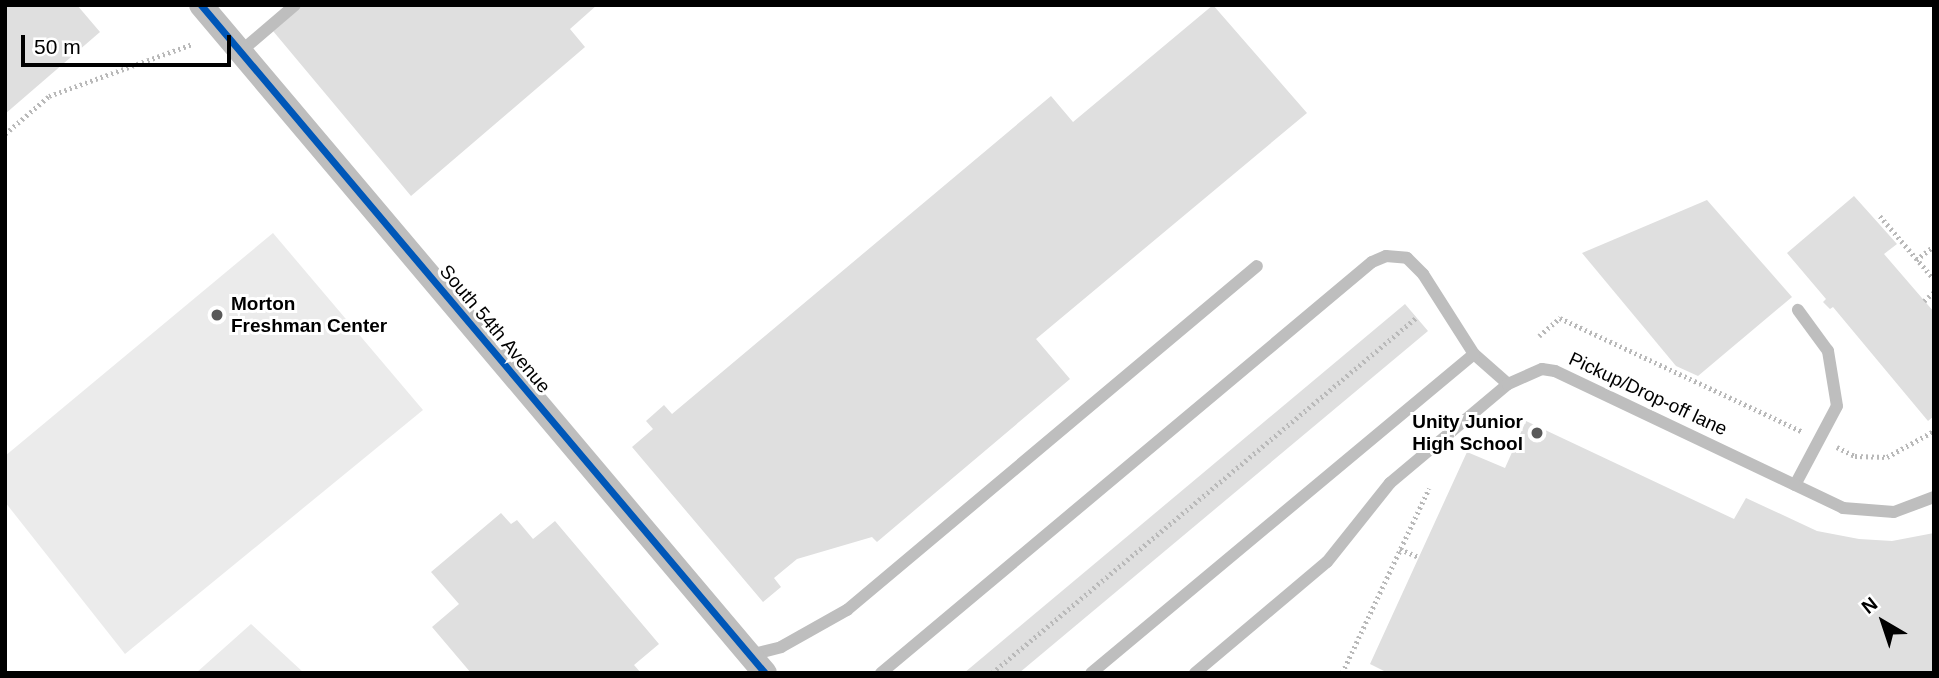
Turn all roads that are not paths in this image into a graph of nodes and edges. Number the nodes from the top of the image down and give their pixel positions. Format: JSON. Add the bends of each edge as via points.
{"nodes":[{"id":1,"x":201,"y":5,"type":"edge"},
{"id":2,"x":295,"y":5,"type":"edge"},
{"id":3,"x":240,"y":52,"type":"junction"},
{"id":4,"x":1257,"y":266,"type":"dead end"},
{"id":5,"x":1798,"y":310,"type":"dead end"},
{"id":6,"x":1474,"y":354,"type":"junction"},
{"id":7,"x":1508,"y":384,"type":"junction"},
{"id":8,"x":1795,"y":485,"type":"junction"},
{"id":9,"x":1934,"y":497,"type":"edge"},
{"id":10,"x":758,"y":664,"type":"edge"},
{"id":11,"x":890,"y":670,"type":"edge"},
{"id":12,"x":1091,"y":673,"type":"edge"},
{"id":13,"x":1195,"y":673,"type":"edge"}],
"edges":[{"from":1,"to":3,"type":"street","name":"South 54th Avenue"},
{"from":2,"to":3,"type":"lane"},
{"from":3,"to":10,"type":"street","name":"South 54th Avenue"},
{"from":4,"to":10,"type":"lane","via":[[847,610]]},
{"from":5,"to":8,"type":"lane","via":[[1828,352],[1837,406]]},
{"from":6,"to":7,"type":"lane"},
{"from":6,"to":11,"type":"lane","via":[[1450,323],[1423,274],[1407,258],[1386,256],[1372,262]]},
{"from":6,"to":12,"type":"lane"},
{"from":7,"to":8,"type":"lane","name":"Pickup/Drop-off lane","via":[[1542,369],[1555,371]]},
{"from":7,"to":13,"type":"lane","name":"Pickup/Drop-off lane","via":[[1390,484],[1327,562]]},
{"from":8,"to":9,"type":"lane","name":"Pickup/Drop-off lane","via":[[1843,508],[1866,512],[1894,512]]}]}
